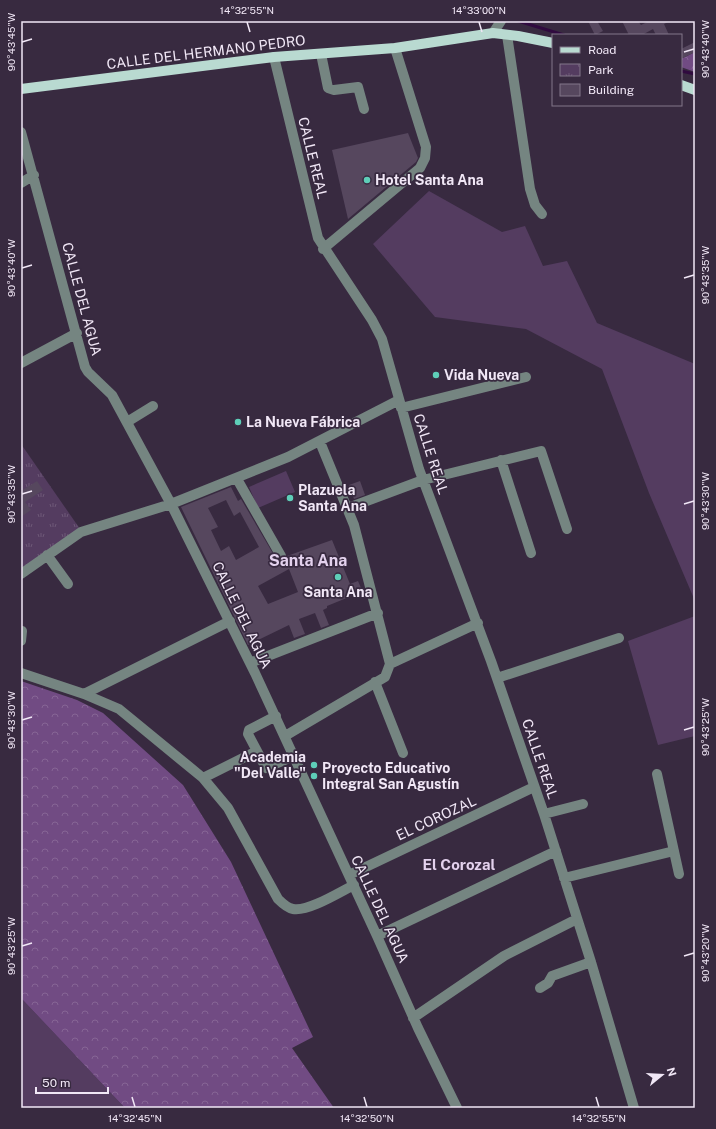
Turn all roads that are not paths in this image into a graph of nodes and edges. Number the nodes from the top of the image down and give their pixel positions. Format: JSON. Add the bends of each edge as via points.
{"nodes":[{"id":1,"x":501,"y":22,"type":"edge"},
{"id":2,"x":493,"y":33,"type":"junction"},
{"id":3,"x":507,"y":35,"type":"junction"},
{"id":4,"x":552,"y":43,"type":"edge"},
{"id":5,"x":395,"y":48,"type":"junction"},
{"id":6,"x":321,"y":54,"type":"junction"},
{"id":7,"x":274,"y":57,"type":"junction"},
{"id":8,"x":682,"y":85,"type":"edge"},
{"id":9,"x":21,"y":89,"type":"edge"},
{"id":10,"x":695,"y":90,"type":"edge"},
{"id":11,"x":364,"y":109,"type":"dead end"},
{"id":12,"x":21,"y":132,"type":"edge"},
{"id":13,"x":34,"y":175,"type":"junction"},
{"id":14,"x":21,"y":183,"type":"edge"},
{"id":15,"x":542,"y":214,"type":"dead end"},
{"id":16,"x":323,"y":249,"type":"junction"},
{"id":17,"x":77,"y":333,"type":"junction"},
{"id":18,"x":21,"y":363,"type":"edge"},
{"id":19,"x":526,"y":377,"type":"dead end"},
{"id":20,"x":400,"y":404,"type":"junction"},
{"id":21,"x":153,"y":406,"type":"dead end"},
{"id":22,"x":127,"y":422,"type":"junction"},
{"id":23,"x":320,"y":442,"type":"junction"},
{"id":24,"x":501,"y":460,"type":"junction"},
{"id":25,"x":237,"y":478,"type":"junction"},
{"id":26,"x":423,"y":480,"type":"junction"},
{"id":27,"x":171,"y":504,"type":"junction"},
{"id":28,"x":348,"y":508,"type":"junction"},
{"id":29,"x":567,"y":529,"type":"dead end"},
{"id":30,"x":531,"y":553,"type":"dead end"},
{"id":31,"x":47,"y":555,"type":"junction"},
{"id":32,"x":281,"y":556,"type":"dead end"},
{"id":33,"x":21,"y":574,"type":"edge"},
{"id":34,"x":68,"y":584,"type":"dead end"},
{"id":35,"x":378,"y":613,"type":"junction"},
{"id":36,"x":230,"y":621,"type":"junction"},
{"id":37,"x":478,"y":623,"type":"junction"},
{"id":38,"x":619,"y":638,"type":"dead end"},
{"id":39,"x":250,"y":663,"type":"junction"},
{"id":40,"x":390,"y":664,"type":"junction"},
{"id":41,"x":21,"y":673,"type":"edge"},
{"id":42,"x":497,"y":678,"type":"junction"},
{"id":43,"x":375,"y":682,"type":"junction"},
{"id":44,"x":84,"y":694,"type":"junction"},
{"id":45,"x":276,"y":716,"type":"junction"},
{"id":46,"x":285,"y":736,"type":"junction"},
{"id":47,"x":257,"y":751,"type":"junction"},
{"id":48,"x":403,"y":753,"type":"dead end"},
{"id":49,"x":294,"y":756,"type":"junction"},
{"id":50,"x":656,"y":774,"type":"dead end"},
{"id":51,"x":203,"y":778,"type":"junction"},
{"id":52,"x":534,"y":787,"type":"junction"},
{"id":53,"x":583,"y":804,"type":"dead end"},
{"id":54,"x":544,"y":814,"type":"junction"},
{"id":55,"x":674,"y":851,"type":"junction"},
{"id":56,"x":556,"y":852,"type":"junction"},
{"id":57,"x":679,"y":874,"type":"dead end"},
{"id":58,"x":349,"y":875,"type":"junction"},
{"id":59,"x":564,"y":878,"type":"junction"},
{"id":60,"x":354,"y":885,"type":"junction"},
{"id":61,"x":577,"y":919,"type":"junction"},
{"id":62,"x":377,"y":936,"type":"junction"},
{"id":63,"x":591,"y":962,"type":"junction"},
{"id":64,"x":540,"y":988,"type":"dead end"},
{"id":65,"x":413,"y":1018,"type":"junction"},
{"id":66,"x":458,"y":1108,"type":"edge"},
{"id":67,"x":634,"y":1108,"type":"edge"}],
"edges":[{"from":1,"to":2,"type":"street"},
{"from":2,"to":3,"type":"main road","name":"CALLE DEL HERMANO PEDRO"},
{"from":2,"to":5,"type":"main road","name":"CALLE DEL HERMANO PEDRO"},
{"from":3,"to":4,"type":"main road","name":"CALLE DEL HERMANO PEDRO"},
{"from":3,"to":15,"type":"street","via":[[530,189],[535,205]]},
{"from":5,"to":6,"type":"main road","name":"CALLE DEL HERMANO PEDRO"},
{"from":5,"to":16,"type":"street","via":[[426,148],[425,158],[420,168]]},
{"from":6,"to":7,"type":"main road","name":"CALLE DEL HERMANO PEDRO"},
{"from":6,"to":11,"type":"street","via":[[328,88],[334,90],[358,87]]},
{"from":7,"to":9,"type":"main road","name":"CALLE DEL HERMANO PEDRO"},
{"from":7,"to":16,"type":"street","name":"CALLE REAL","via":[[318,238]]},
{"from":8,"to":10,"type":"main road"},
{"from":12,"to":13,"type":"street","name":"CALLE DEL AGUA"},
{"from":13,"to":14,"type":"street"},
{"from":13,"to":17,"type":"street","name":"CALLE DEL AGUA"},
{"from":16,"to":20,"type":"street","name":"CALLE REAL","via":[[372,320],[382,339]]},
{"from":17,"to":18,"type":"street"},
{"from":17,"to":22,"type":"street","name":"CALLE DEL AGUA","via":[[85,367],[112,395]]},
{"from":19,"to":20,"type":"street"},
{"from":20,"to":23,"type":"street"},
{"from":20,"to":26,"type":"street","name":"CALLE REAL"},
{"from":21,"to":22,"type":"street"},
{"from":22,"to":27,"type":"street","name":"CALLE DEL AGUA"},
{"from":23,"to":25,"type":"street"},
{"from":23,"to":28,"type":"street"},
{"from":24,"to":26,"type":"street"},
{"from":24,"to":29,"type":"street","via":[[541,451]]},
{"from":24,"to":30,"type":"street"},
{"from":25,"to":27,"type":"street"},
{"from":25,"to":32,"type":"street"},
{"from":26,"to":28,"type":"street"},
{"from":26,"to":37,"type":"street","name":"CALLE REAL"},
{"from":27,"to":31,"type":"street","via":[[89,528]]},
{"from":27,"to":36,"type":"street","name":"CALLE DEL AGUA"},
{"from":28,"to":35,"type":"street"},
{"from":31,"to":33,"type":"street"},
{"from":31,"to":34,"type":"street"},
{"from":35,"to":39,"type":"street"},
{"from":35,"to":40,"type":"street"},
{"from":36,"to":39,"type":"street","name":"CALLE DEL AGUA"},
{"from":36,"to":44,"type":"street"},
{"from":37,"to":40,"type":"street"},
{"from":37,"to":42,"type":"street","name":"CALLE REAL"},
{"from":38,"to":42,"type":"street"},
{"from":39,"to":45,"type":"street","name":"CALLE DEL AGUA"},
{"from":40,"to":43,"type":"street","via":[[385,677]]},
{"from":41,"to":44,"type":"street"},
{"from":42,"to":52,"type":"street","name":"CALLE REAL"},
{"from":43,"to":46,"type":"street"},
{"from":43,"to":48,"type":"street"},
{"from":44,"to":51,"type":"street","via":[[119,709]]},
{"from":45,"to":46,"type":"street","name":"CALLE DEL AGUA"},
{"from":45,"to":47,"type":"street","via":[[249,730],[248,734]]},
{"from":46,"to":49,"type":"street","name":"CALLE DEL AGUA"},
{"from":47,"to":49,"type":"street","via":[[264,766],[268,768]]},
{"from":47,"to":51,"type":"street"},
{"from":49,"to":58,"type":"street","name":"CALLE DEL AGUA"},
{"from":50,"to":55,"type":"street"},
{"from":51,"to":60,"type":"street","via":[[228,808],[278,899],[286,906],[293,909],[308,907]]},
{"from":52,"to":54,"type":"street","name":"CALLE REAL"},
{"from":52,"to":58,"type":"street","name":"EL COROZAL"},
{"from":53,"to":54,"type":"street"},
{"from":54,"to":56,"type":"street","name":"CALLE REAL"},
{"from":55,"to":57,"type":"street"},
{"from":55,"to":59,"type":"street"},
{"from":56,"to":59,"type":"street","name":"CALLE REAL"},
{"from":56,"to":62,"type":"street"},
{"from":58,"to":60,"type":"street","name":"CALLE DEL AGUA"},
{"from":59,"to":61,"type":"street","name":"CALLE REAL"},
{"from":60,"to":62,"type":"street","name":"CALLE DEL AGUA"},
{"from":61,"to":63,"type":"street","name":"CALLE REAL"},
{"from":61,"to":65,"type":"street","via":[[504,956]]},
{"from":62,"to":65,"type":"street","name":"CALLE DEL AGUA"},
{"from":63,"to":64,"type":"street","via":[[557,973]]},
{"from":63,"to":67,"type":"street","name":"CALLE REAL"},
{"from":65,"to":66,"type":"street","name":"CALLE DEL AGUA"}]}
